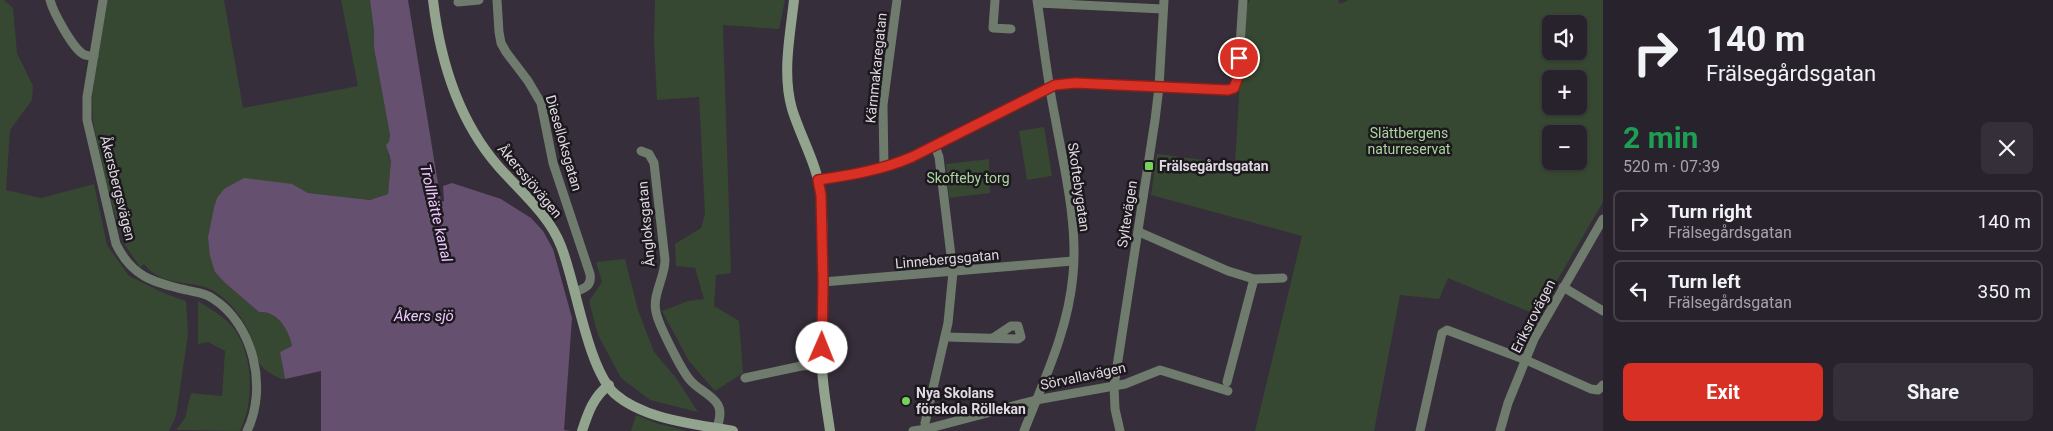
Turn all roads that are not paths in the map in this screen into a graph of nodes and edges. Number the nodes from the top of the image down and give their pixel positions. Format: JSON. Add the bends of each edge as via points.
{"nodes":[{"id":1,"x":50,"y":0,"type":"edge"},
{"id":2,"x":103,"y":0,"type":"edge"},
{"id":3,"x":433,"y":0,"type":"edge"},
{"id":4,"x":479,"y":0,"type":"edge"},
{"id":5,"x":498,"y":0,"type":"edge"},
{"id":6,"x":794,"y":0,"type":"edge"},
{"id":7,"x":897,"y":0,"type":"edge"},
{"id":8,"x":995,"y":0,"type":"edge"},
{"id":9,"x":1243,"y":0,"type":"edge"},
{"id":10,"x":458,"y":2,"type":"dead end"},
{"id":11,"x":1037,"y":2,"type":"edge"},
{"id":12,"x":1163,"y":4,"type":"edge"},
{"id":13,"x":1011,"y":29,"type":"dead end"},
{"id":14,"x":94,"y":56,"type":"junction"},
{"id":15,"x":1159,"y":87,"type":"junction"},
{"id":16,"x":1049,"y":88,"type":"junction"},
{"id":17,"x":935,"y":146,"type":"junction"},
{"id":18,"x":641,"y":151,"type":"dead end"},
{"id":19,"x":884,"y":168,"type":"junction"},
{"id":20,"x":818,"y":180,"type":"junction"},
{"id":21,"x":1603,"y":219,"type":"edge"},
{"id":22,"x":1139,"y":232,"type":"junction"},
{"id":23,"x":1073,"y":261,"type":"junction"},
{"id":24,"x":953,"y":272,"type":"junction"},
{"id":25,"x":1283,"y":278,"type":"dead end"},
{"id":26,"x":1254,"y":279,"type":"junction"},
{"id":27,"x":823,"y":282,"type":"junction"},
{"id":28,"x":1563,"y":287,"type":"junction"},
{"id":29,"x":575,"y":292,"type":"junction"},
{"id":30,"x":1603,"y":311,"type":"edge"},
{"id":31,"x":946,"y":337,"type":"junction"},
{"id":32,"x":992,"y":338,"type":"dead end"},
{"id":33,"x":1526,"y":360,"type":"junction"},
{"id":34,"x":822,"y":365,"type":"junction"},
{"id":35,"x":745,"y":378,"type":"dead end"},
{"id":36,"x":609,"y":385,"type":"junction"},
{"id":37,"x":1603,"y":385,"type":"edge"},
{"id":38,"x":1114,"y":386,"type":"junction"},
{"id":39,"x":1036,"y":400,"type":"junction"},
{"id":40,"x":717,"y":428,"type":"junction"},
{"id":41,"x":920,"y":430,"type":"edge"},
{"id":42,"x":247,"y":431,"type":"edge"},
{"id":43,"x":582,"y":431,"type":"edge"},
{"id":44,"x":733,"y":431,"type":"edge"},
{"id":45,"x":830,"y":431,"type":"edge"},
{"id":46,"x":1024,"y":431,"type":"edge"},
{"id":47,"x":1120,"y":431,"type":"edge"},
{"id":48,"x":1420,"y":431,"type":"edge"},
{"id":49,"x":1500,"y":431,"type":"edge"}],
"edges":[{"from":1,"to":14,"type":"street","via":[[80,52]]},
{"from":2,"to":14,"type":"street","name":"Åkersbergsvägen"},
{"from":3,"to":29,"type":"street","name":"Åkerssjövägen","via":[[444,61],[460,106],[490,156],[554,230]]},
{"from":4,"to":10,"type":"street"},
{"from":5,"to":29,"type":"street","name":"Dieselloksgatan","via":[[501,43],[541,103],[553,163],[590,274],[588,287]]},
{"from":6,"to":20,"type":"street","via":[[787,87]]},
{"from":7,"to":19,"type":"street","name":"Kärnmakaregatan","via":[[883,105]]},
{"from":8,"to":13,"type":"street","via":[[993,28]]},
{"from":9,"to":15,"type":"street","via":[[1238,77],[1234,88]]},
{"from":11,"to":12,"type":"street"},
{"from":11,"to":16,"type":"street","name":"Skoftebygatan"},
{"from":12,"to":15,"type":"street","name":"Syltevägen"},
{"from":14,"to":42,"type":"street","name":"Åkersbergsvägen","via":[[87,97],[87,120],[116,244],[136,272],[158,283],[211,297],[239,324],[251,349],[255,372],[255,408]]},
{"from":15,"to":16,"type":"street","via":[[1075,83]]},
{"from":15,"to":22,"type":"street","name":"Syltevägen"},
{"from":16,"to":17,"type":"street"},
{"from":16,"to":23,"type":"street","name":"Skoftebygatan","via":[[1072,219]]},
{"from":17,"to":19,"type":"street"},
{"from":17,"to":24,"type":"street"},
{"from":18,"to":40,"type":"street","name":"Ångloksgatan","via":[[649,154],[654,163],[665,260],[655,303],[656,314],[690,380],[718,405]]},
{"from":19,"to":20,"type":"street"},
{"from":20,"to":27,"type":"street"},
{"from":21,"to":28,"type":"street","name":"Eriksrovägen"},
{"from":22,"to":26,"type":"street","via":[[1210,265]]},
{"from":22,"to":38,"type":"street","name":"Syltevägen"},
{"from":23,"to":24,"type":"street","name":"Linnebergsgatan"},
{"from":23,"to":39,"type":"street","name":"Skoftebygatan","via":[[1074,275],[1062,334]]},
{"from":24,"to":27,"type":"street","name":"Linnebergsgatan"},
{"from":24,"to":31,"type":"street"},
{"from":25,"to":26,"type":"street"},
{"from":26,"to":38,"type":"street","name":"Sörvallavägen","via":[[1227,387],[1160,370]]},
{"from":27,"to":34,"type":"street"},
{"from":28,"to":30,"type":"street"},
{"from":28,"to":33,"type":"street","name":"Eriksrovägen"},
{"from":29,"to":36,"type":"street","name":"Åkerssjövägen","via":[[592,350]]},
{"from":31,"to":32,"type":"street"},
{"from":31,"to":41,"type":"street","via":[[925,423]]},
{"from":33,"to":37,"type":"street","via":[[1591,389],[1598,390]]},
{"from":33,"to":48,"type":"street","via":[[1447,330],[1442,333]]},
{"from":33,"to":49,"type":"street","name":"Eriksrovägen"},
{"from":34,"to":35,"type":"street","via":[[801,366]]},
{"from":34,"to":45,"type":"street"},
{"from":36,"to":40,"type":"street","via":[[614,393],[630,404],[666,418]]},
{"from":36,"to":43,"type":"street","via":[[590,407]]},
{"from":38,"to":39,"type":"street","name":"Sörvallavägen"},
{"from":38,"to":47,"type":"street","name":"Syltevägen"},
{"from":39,"to":41,"type":"street","name":"Sörvallavägen"},
{"from":39,"to":46,"type":"street","name":"Skoftebygatan"},
{"from":40,"to":44,"type":"street"}]}
